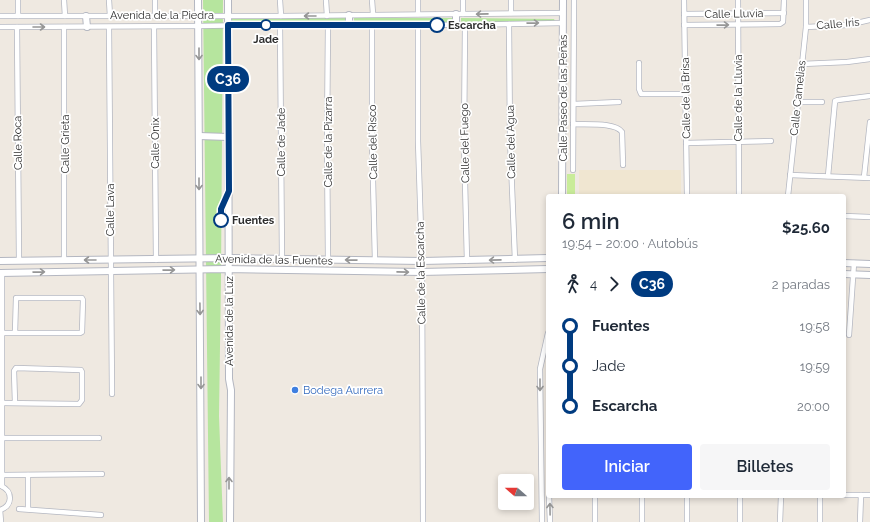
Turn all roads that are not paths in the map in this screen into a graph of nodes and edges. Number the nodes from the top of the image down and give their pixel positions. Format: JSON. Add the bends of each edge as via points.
{"nodes":[{"id":1,"x":18,"y":0,"type":"edge"},
{"id":2,"x":64,"y":0,"type":"edge"},
{"id":3,"x":110,"y":0,"type":"edge"},
{"id":4,"x":154,"y":0,"type":"edge"},
{"id":5,"x":198,"y":0,"type":"edge"},
{"id":6,"x":228,"y":0,"type":"edge"},
{"id":7,"x":280,"y":0,"type":"edge"},
{"id":8,"x":326,"y":0,"type":"edge"},
{"id":9,"x":372,"y":0,"type":"edge"},
{"id":10,"x":418,"y":0,"type":"edge"},
{"id":11,"x":463,"y":0,"type":"edge"},
{"id":12,"x":510,"y":0,"type":"edge"},
{"id":13,"x":564,"y":0,"type":"edge"},
{"id":14,"x":574,"y":0,"type":"edge"},
{"id":15,"x":684,"y":0,"type":"edge"},
{"id":16,"x":738,"y":0,"type":"edge"},
{"id":17,"x":784,"y":0,"type":"edge"},
{"id":18,"x":806,"y":0,"type":"edge"},
{"id":19,"x":511,"y":13,"type":"junction"},
{"id":20,"x":563,"y":13,"type":"junction"},
{"id":21,"x":738,"y":13,"type":"junction"},
{"id":22,"x":784,"y":13,"type":"junction"},
{"id":23,"x":373,"y":14,"type":"junction"},
{"id":24,"x":418,"y":14,"type":"junction"},
{"id":25,"x":456,"y":14,"type":"junction"},
{"id":26,"x":464,"y":14,"type":"junction"},
{"id":27,"x":684,"y":14,"type":"junction"},
{"id":28,"x":198,"y":15,"type":"junction"},
{"id":29,"x":228,"y":15,"type":"junction"},
{"id":30,"x":349,"y":15,"type":"junction"},
{"id":31,"x":0,"y":16,"type":"edge"},
{"id":32,"x":18,"y":16,"type":"junction"},
{"id":33,"x":65,"y":16,"type":"junction"},
{"id":34,"x":86,"y":16,"type":"junction"},
{"id":35,"x":110,"y":16,"type":"junction"},
{"id":36,"x":155,"y":16,"type":"junction"},
{"id":37,"x":281,"y":16,"type":"junction"},
{"id":38,"x":327,"y":16,"type":"junction"},
{"id":39,"x":870,"y":20,"type":"edge"},
{"id":40,"x":563,"y":23,"type":"junction"},
{"id":41,"x":280,"y":24,"type":"junction"},
{"id":42,"x":328,"y":24,"type":"junction"},
{"id":43,"x":349,"y":24,"type":"junction"},
{"id":44,"x":372,"y":24,"type":"junction"},
{"id":45,"x":509,"y":24,"type":"junction"},
{"id":46,"x":738,"y":24,"type":"junction"},
{"id":47,"x":228,"y":25,"type":"junction"},
{"id":48,"x":418,"y":25,"type":"junction"},
{"id":49,"x":456,"y":25,"type":"junction"},
{"id":50,"x":465,"y":25,"type":"junction"},
{"id":51,"x":684,"y":25,"type":"junction"},
{"id":52,"x":199,"y":26,"type":"junction"},
{"id":53,"x":0,"y":27,"type":"edge"},
{"id":54,"x":17,"y":27,"type":"junction"},
{"id":55,"x":64,"y":27,"type":"junction"},
{"id":56,"x":87,"y":27,"type":"junction"},
{"id":57,"x":109,"y":27,"type":"junction"},
{"id":58,"x":154,"y":27,"type":"junction"},
{"id":59,"x":806,"y":27,"type":"junction"},
{"id":60,"x":870,"y":59,"type":"edge"},
{"id":61,"x":639,"y":63,"type":"dead end"},
{"id":62,"x":802,"y":64,"type":"junction"},
{"id":63,"x":686,"y":94,"type":"junction"},
{"id":64,"x":870,"y":96,"type":"edge"},
{"id":65,"x":619,"y":102,"type":"dead end"},
{"id":66,"x":798,"y":102,"type":"junction"},
{"id":67,"x":822,"y":102,"type":"dead end"},
{"id":68,"x":574,"y":104,"type":"junction"},
{"id":69,"x":870,"y":122,"type":"edge"},
{"id":70,"x":573,"y":124,"type":"junction"},
{"id":71,"x":199,"y":136,"type":"junction"},
{"id":72,"x":228,"y":137,"type":"junction"},
{"id":73,"x":738,"y":141,"type":"junction"},
{"id":74,"x":771,"y":141,"type":"dead end"},
{"id":75,"x":686,"y":143,"type":"junction"},
{"id":76,"x":623,"y":165,"type":"dead end"},
{"id":77,"x":574,"y":170,"type":"dead end"},
{"id":78,"x":790,"y":175,"type":"junction"},
{"id":79,"x":828,"y":176,"type":"junction"},
{"id":80,"x":864,"y":177,"type":"junction"},
{"id":81,"x":870,"y":178,"type":"edge"},
{"id":82,"x":562,"y":194,"type":"edge"},
{"id":83,"x":686,"y":194,"type":"edge"},
{"id":84,"x":739,"y":194,"type":"edge"},
{"id":85,"x":788,"y":194,"type":"edge"},
{"id":86,"x":846,"y":216,"type":"edge"},
{"id":87,"x":870,"y":217,"type":"edge"},
{"id":88,"x":229,"y":258,"type":"junction"},
{"id":89,"x":546,"y":258,"type":"edge"},
{"id":90,"x":199,"y":259,"type":"junction"},
{"id":91,"x":268,"y":259,"type":"junction"},
{"id":92,"x":282,"y":259,"type":"junction"},
{"id":93,"x":19,"y":260,"type":"junction"},
{"id":94,"x":64,"y":260,"type":"junction"},
{"id":95,"x":111,"y":260,"type":"junction"},
{"id":96,"x":156,"y":260,"type":"junction"},
{"id":97,"x":328,"y":260,"type":"junction"},
{"id":98,"x":514,"y":260,"type":"junction"},
{"id":99,"x":0,"y":261,"type":"edge"},
{"id":100,"x":375,"y":261,"type":"junction"},
{"id":101,"x":422,"y":261,"type":"junction"},
{"id":102,"x":467,"y":261,"type":"junction"},
{"id":103,"x":846,"y":263,"type":"edge"},
{"id":104,"x":854,"y":263,"type":"junction"},
{"id":105,"x":870,"y":264,"type":"edge"},
{"id":106,"x":546,"y":269,"type":"edge"},
{"id":107,"x":199,"y":270,"type":"junction"},
{"id":108,"x":229,"y":270,"type":"junction"},
{"id":109,"x":254,"y":270,"type":"junction"},
{"id":110,"x":110,"y":271,"type":"junction"},
{"id":111,"x":421,"y":272,"type":"junction"},
{"id":112,"x":1,"y":273,"type":"edge"},
{"id":113,"x":846,"y":274,"type":"edge"},
{"id":114,"x":853,"y":274,"type":"junction"},
{"id":115,"x":870,"y":276,"type":"edge"},
{"id":116,"x":15,"y":333,"type":"junction"},
{"id":117,"x":2,"y":334,"type":"junction"},
{"id":118,"x":849,"y":335,"type":"dead end"},
{"id":119,"x":546,"y":342,"type":"edge"},
{"id":120,"x":1,"y":360,"type":"edge"},
{"id":121,"x":112,"y":394,"type":"dead end"},
{"id":122,"x":2,"y":403,"type":"junction"},
{"id":123,"x":15,"y":403,"type":"junction"},
{"id":124,"x":2,"y":438,"type":"junction"},
{"id":125,"x":99,"y":438,"type":"dead end"},
{"id":126,"x":28,"y":474,"type":"junction"},
{"id":127,"x":102,"y":474,"type":"dead end"},
{"id":128,"x":3,"y":475,"type":"junction"},
{"id":129,"x":1,"y":486,"type":"edge"},
{"id":130,"x":846,"y":495,"type":"edge"},
{"id":131,"x":861,"y":495,"type":"junction"},
{"id":132,"x":870,"y":495,"type":"edge"},
{"id":133,"x":549,"y":498,"type":"edge"},
{"id":134,"x":595,"y":498,"type":"edge"},
{"id":135,"x":642,"y":498,"type":"edge"},
{"id":136,"x":688,"y":498,"type":"edge"},
{"id":137,"x":740,"y":498,"type":"edge"},
{"id":138,"x":781,"y":498,"type":"edge"},
{"id":139,"x":820,"y":498,"type":"edge"},
{"id":140,"x":19,"y":509,"type":"dead end"},
{"id":141,"x":28,"y":509,"type":"junction"},
{"id":142,"x":0,"y":510,"type":"edge"},
{"id":143,"x":101,"y":515,"type":"dead end"},
{"id":144,"x":1,"y":522,"type":"edge"},
{"id":145,"x":202,"y":522,"type":"edge"},
{"id":146,"x":230,"y":522,"type":"edge"},
{"id":147,"x":423,"y":522,"type":"edge"},
{"id":148,"x":542,"y":522,"type":"edge"},
{"id":149,"x":550,"y":522,"type":"edge"},
{"id":150,"x":595,"y":522,"type":"edge"},
{"id":151,"x":642,"y":522,"type":"edge"},
{"id":152,"x":687,"y":522,"type":"edge"},
{"id":153,"x":740,"y":522,"type":"edge"},
{"id":154,"x":780,"y":522,"type":"edge"},
{"id":155,"x":820,"y":522,"type":"edge"},
{"id":156,"x":860,"y":522,"type":"edge"}],
"edges":[{"from":1,"to":32,"type":"street"},
{"from":2,"to":33,"type":"street"},
{"from":3,"to":35,"type":"street"},
{"from":4,"to":36,"type":"street"},
{"from":5,"to":28,"type":"main road"},
{"from":6,"to":29,"type":"main road","name":"Avenida de la Luz"},
{"from":7,"to":37,"type":"street"},
{"from":8,"to":38,"type":"street"},
{"from":9,"to":23,"type":"street"},
{"from":10,"to":24,"type":"street"},
{"from":11,"to":26,"type":"street"},
{"from":12,"to":19,"type":"street"},
{"from":13,"to":20,"type":"main road","name":"Calle Paseo de las Peñas"},
{"from":14,"to":68,"type":"street","name":"Calle Paseo de las Peñas"},
{"from":15,"to":27,"type":"street","name":"Calle de la Brisa"},
{"from":16,"to":21,"type":"street","name":"Calle de la Lluvia"},
{"from":17,"to":22,"type":"street"},
{"from":18,"to":59,"type":"street","name":"Calle Camelias"},
{"from":19,"to":20,"type":"street","name":"Avenida de la Piedra"},
{"from":19,"to":26,"type":"street","name":"Avenida de la Piedra","one_way":true},
{"from":20,"to":40,"type":"main road","name":"Calle Paseo de las Peñas"},
{"from":21,"to":22,"type":"street","name":"Calle Lluvia"},
{"from":21,"to":27,"type":"street","name":"Calle Lluvia"},
{"from":21,"to":46,"type":"street","name":"Calle de la Lluvia"},
{"from":22,"to":46,"type":"street","name":"Calle Lluvia","via":[[780,24]]},
{"from":23,"to":24,"type":"street","name":"Avenida de la Piedra"},
{"from":23,"to":30,"type":"street","name":"Avenida de la Piedra"},
{"from":24,"to":25,"type":"street","name":"Avenida de la Piedra"},
{"from":25,"to":26,"type":"street","name":"Avenida de la Piedra"},
{"from":25,"to":49,"type":"main road"},
{"from":27,"to":51,"type":"street","name":"Calle de la Brisa"},
{"from":28,"to":29,"type":"street","name":"Avenida de la Piedra"},
{"from":28,"to":36,"type":"street","name":"Avenida de la Piedra"},
{"from":28,"to":52,"type":"main road"},
{"from":29,"to":37,"type":"street","name":"Avenida de la Piedra"},
{"from":29,"to":47,"type":"main road","name":"Avenida de la Luz"},
{"from":30,"to":38,"type":"street","name":"Avenida de la Piedra"},
{"from":30,"to":43,"type":"main road"},
{"from":31,"to":32,"type":"street","name":"Avenida de la Piedra"},
{"from":32,"to":33,"type":"street","name":"Avenida de la Piedra"},
{"from":33,"to":34,"type":"street","name":"Avenida de la Piedra"},
{"from":34,"to":35,"type":"street","name":"Avenida de la Piedra"},
{"from":34,"to":56,"type":"main road"},
{"from":35,"to":36,"type":"street","name":"Avenida de la Piedra"},
{"from":38,"to":37,"type":"street","name":"Avenida de la Piedra","one_way":true},
{"from":39,"to":59,"type":"street","name":"Calle Iris"},
{"from":45,"to":40,"type":"street","name":"Avenida de la Piedra","one_way":true},
{"from":40,"to":82,"type":"main road","name":"Calle Paseo de las Peñas"},
{"from":41,"to":42,"type":"street","name":"Avenida de la Piedra"},
{"from":41,"to":47,"type":"street","name":"Avenida de la Piedra"},
{"from":41,"to":92,"type":"street","name":"Calle de Jade"},
{"from":42,"to":43,"type":"street","name":"Avenida de la Piedra"},
{"from":42,"to":97,"type":"street","name":"Calle de la Pizarra"},
{"from":43,"to":44,"type":"street","name":"Avenida de la Piedra"},
{"from":44,"to":48,"type":"street","name":"Avenida de la Piedra"},
{"from":44,"to":100,"type":"street","name":"Calle del Risco"},
{"from":45,"to":50,"type":"street","name":"Avenida de la Piedra"},
{"from":45,"to":98,"type":"street","name":"Calle del Agua"},
{"from":51,"to":46,"type":"street","name":"Calle Lluvia","one_way":true},
{"from":46,"to":73,"type":"street","name":"Calle de la Lluvia"},
{"from":47,"to":52,"type":"street","name":"Avenida de la Piedra"},
{"from":47,"to":72,"type":"main road","name":"Avenida de la Luz"},
{"from":48,"to":49,"type":"street","name":"Avenida de la Piedra"},
{"from":48,"to":101,"type":"street","name":"Calle de la Escarcha"},
{"from":49,"to":50,"type":"street","name":"Avenida de la Piedra"},
{"from":50,"to":102,"type":"street","name":"Calle del Fuego"},
{"from":51,"to":63,"type":"street","name":"Calle de la Brisa"},
{"from":52,"to":58,"type":"street","name":"Avenida de la Piedra"},
{"from":52,"to":71,"type":"main road","one_way":true},
{"from":53,"to":54,"type":"street","name":"Avenida de la Piedra"},
{"from":54,"to":55,"type":"street","name":"Avenida de la Piedra","one_way":true},
{"from":54,"to":93,"type":"street","name":"Calle Roca"},
{"from":55,"to":56,"type":"street","name":"Avenida de la Piedra"},
{"from":55,"to":94,"type":"street","name":"Calle Grieta"},
{"from":56,"to":57,"type":"street","name":"Avenida de la Piedra"},
{"from":57,"to":58,"type":"street","name":"Avenida de la Piedra"},
{"from":57,"to":95,"type":"street","name":"Calle Lava"},
{"from":58,"to":96,"type":"street","name":"Calle Ónix"},
{"from":59,"to":62,"type":"street","name":"Calle Camelias"},
{"from":60,"to":62,"type":"street"},
{"from":61,"to":63,"type":"street","via":[[641,94]]},
{"from":62,"to":66,"type":"street","name":"Calle Camelias"},
{"from":63,"to":75,"type":"street","name":"Calle de la Brisa"},
{"from":64,"to":79,"type":"street","via":[[836,101]]},
{"from":65,"to":68,"type":"street"},
{"from":66,"to":67,"type":"street"},
{"from":66,"to":78,"type":"street","name":"Calle Camelias"},
{"from":68,"to":70,"type":"street","name":"Calle Paseo de las Peñas"},
{"from":69,"to":80,"type":"street"},
{"from":70,"to":76,"type":"street","via":[[620,128]]},
{"from":70,"to":77,"type":"street","name":"Calle Paseo de las Peñas"},
{"from":71,"to":72,"type":"main road"},
{"from":71,"to":90,"type":"main road","one_way":true},
{"from":72,"to":88,"type":"main road","name":"Avenida de la Luz"},
{"from":73,"to":74,"type":"street"},
{"from":73,"to":75,"type":"street"},
{"from":73,"to":84,"type":"street","name":"Calle de la Lluvia"},
{"from":75,"to":83,"type":"street","name":"Calle de la Brisa"},
{"from":78,"to":79,"type":"street"},
{"from":78,"to":85,"type":"street","name":"Calle Camelias"},
{"from":79,"to":80,"type":"street"},
{"from":80,"to":81,"type":"street"},
{"from":86,"to":87,"type":"street"},
{"from":88,"to":90,"type":"main road","name":"Avenida de las Fuentes"},
{"from":88,"to":91,"type":"main road","name":"Avenida de las Fuentes"},
{"from":88,"to":108,"type":"main road","name":"Avenida de la Luz"},
{"from":89,"to":98,"type":"main road","name":"Avenida de las Fuentes"},
{"from":90,"to":96,"type":"main road","name":"Avenida de las Fuentes"},
{"from":90,"to":107,"type":"main road"},
{"from":91,"to":92,"type":"main road","name":"Avenida de las Fuentes"},
{"from":91,"to":109,"type":"main road","via":[[256,261]]},
{"from":92,"to":97,"type":"main road","name":"Avenida de las Fuentes"},
{"from":93,"to":94,"type":"main road","name":"Avenida de las Fuentes"},
{"from":93,"to":99,"type":"main road","name":"Avenida de las Fuentes"},
{"from":95,"to":94,"type":"main road","name":"Avenida de las Fuentes","one_way":true},
{"from":95,"to":96,"type":"main road","name":"Avenida de las Fuentes"},
{"from":95,"to":110,"type":"street","name":"Calle Lava"},
{"from":100,"to":97,"type":"main road","name":"Avenida de las Fuentes","one_way":true},
{"from":98,"to":102,"type":"main road","name":"Avenida de las Fuentes","one_way":true},
{"from":100,"to":101,"type":"main road","name":"Avenida de las Fuentes"},
{"from":101,"to":102,"type":"main road","name":"Avenida de las Fuentes"},
{"from":101,"to":111,"type":"street","name":"Calle de la Escarcha"},
{"from":103,"to":104,"type":"main road"},
{"from":104,"to":105,"type":"main road"},
{"from":104,"to":114,"type":"street"},
{"from":106,"to":111,"type":"main road","name":"Avenida de las Fuentes"},
{"from":107,"to":108,"type":"main road","name":"Avenida de las Fuentes"},
{"from":110,"to":107,"type":"main road","name":"Avenida de las Fuentes","one_way":true},
{"from":107,"to":145,"type":"main road","one_way":true},
{"from":108,"to":109,"type":"main road","name":"Avenida de las Fuentes"},
{"from":146,"to":108,"type":"main road","name":"Avenida de la Luz","one_way":true},
{"from":109,"to":111,"type":"main road","name":"Avenida de las Fuentes","one_way":true},
{"from":112,"to":110,"type":"main road","name":"Avenida de las Fuentes","one_way":true},
{"from":110,"to":121,"type":"street","name":"Calle Lava"},
{"from":111,"to":147,"type":"street","name":"Calle de la Escarcha"},
{"from":112,"to":117,"type":"street"},
{"from":113,"to":114,"type":"main road"},
{"from":114,"to":115,"type":"main road"},
{"from":114,"to":118,"type":"street"},
{"from":116,"to":116,"type":"street","via":[[82,332],[82,298],[16,298]]},
{"from":116,"to":117,"type":"street"},
{"from":117,"to":120,"type":"street"},
{"from":119,"to":148,"type":"street","one_way":true,"via":[[540,369]]},
{"from":120,"to":122,"type":"street"},
{"from":122,"to":123,"type":"street"},
{"from":122,"to":124,"type":"street"},
{"from":123,"to":123,"type":"street","via":[[79,404],[82,400],[82,372],[16,368]]},
{"from":124,"to":125,"type":"street"},
{"from":124,"to":128,"type":"street"},
{"from":126,"to":127,"type":"street"},
{"from":126,"to":128,"type":"street"},
{"from":126,"to":141,"type":"street"},
{"from":128,"to":129,"type":"street"},
{"from":129,"to":142,"type":"street","via":[[9,492],[10,498],[6,507]]},
{"from":130,"to":131,"type":"street"},
{"from":131,"to":132,"type":"street"},
{"from":131,"to":156,"type":"street"},
{"from":149,"to":133,"type":"street","one_way":true},
{"from":134,"to":150,"type":"street"},
{"from":135,"to":151,"type":"street"},
{"from":136,"to":152,"type":"street"},
{"from":137,"to":153,"type":"street"},
{"from":138,"to":154,"type":"street"},
{"from":139,"to":155,"type":"street"},
{"from":140,"to":141,"type":"street"},
{"from":141,"to":143,"type":"street"},
{"from":142,"to":144,"type":"street"}]}
